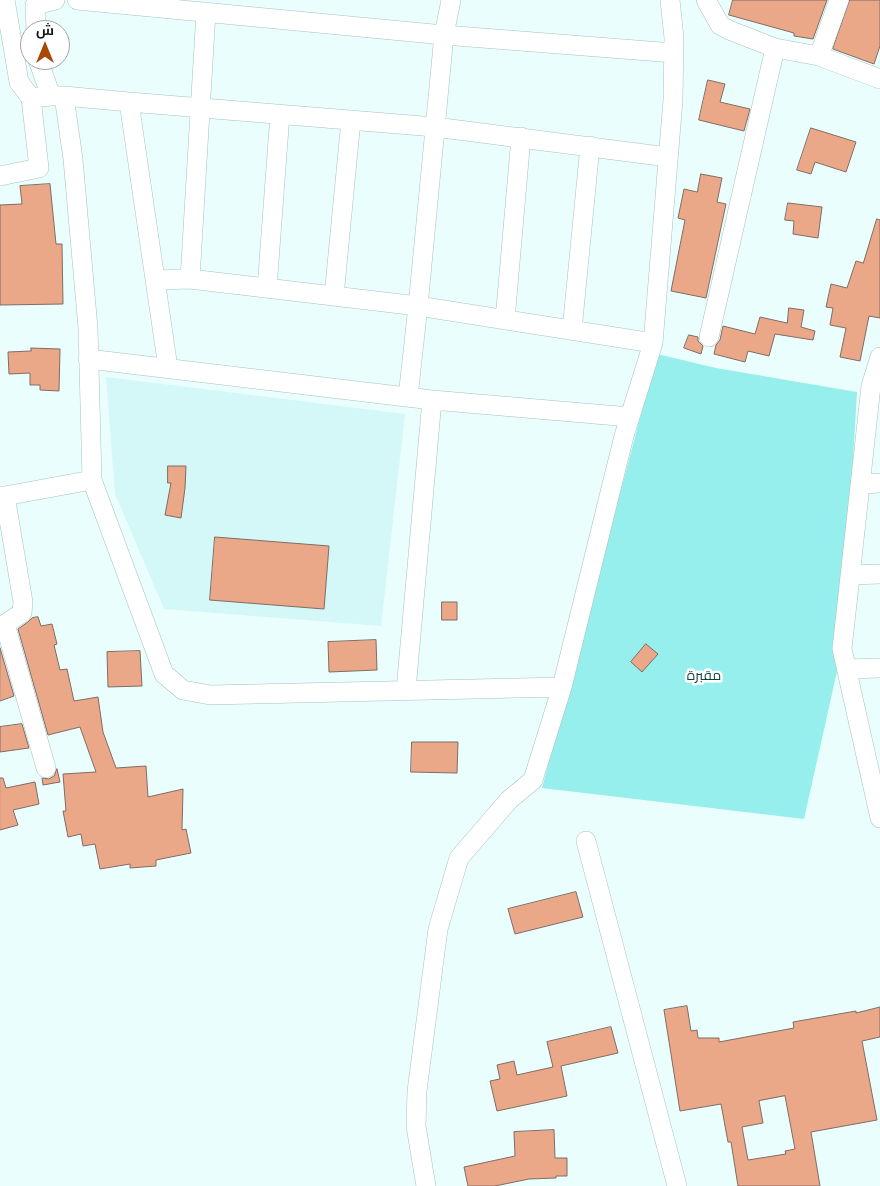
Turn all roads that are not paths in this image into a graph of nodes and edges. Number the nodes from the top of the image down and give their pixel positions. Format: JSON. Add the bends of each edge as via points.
{"nodes":[{"id":1,"x":4,"y":0,"type":"edge"},
{"id":2,"x":55,"y":0,"type":"edge"},
{"id":3,"x":77,"y":0,"type":"edge"},
{"id":4,"x":451,"y":0,"type":"edge"},
{"id":5,"x":670,"y":0,"type":"edge"},
{"id":6,"x":706,"y":0,"type":"edge"},
{"id":7,"x":839,"y":0,"type":"edge"},
{"id":8,"x":32,"y":3,"type":"edge"},
{"id":9,"x":206,"y":12,"type":"junction"},
{"id":10,"x":35,"y":20,"type":"edge"},
{"id":11,"x":444,"y":35,"type":"junction"},
{"id":12,"x":775,"y":48,"type":"junction"},
{"id":13,"x":674,"y":53,"type":"junction"},
{"id":14,"x":819,"y":56,"type":"junction"},
{"id":15,"x":43,"y":70,"type":"edge"},
{"id":16,"x":880,"y":79,"type":"edge"},
{"id":17,"x":57,"y":96,"type":"junction"},
{"id":18,"x":31,"y":98,"type":"junction"},
{"id":19,"x":129,"y":102,"type":"junction"},
{"id":20,"x":201,"y":108,"type":"junction"},
{"id":21,"x":280,"y":114,"type":"junction"},
{"id":22,"x":351,"y":120,"type":"junction"},
{"id":23,"x":435,"y":127,"type":"junction"},
{"id":24,"x":521,"y":137,"type":"junction"},
{"id":25,"x":590,"y":146,"type":"junction"},
{"id":26,"x":668,"y":157,"type":"junction"},
{"id":27,"x":0,"y":176,"type":"edge"},
{"id":28,"x":190,"y":279,"type":"junction"},
{"id":29,"x":155,"y":280,"type":"junction"},
{"id":30,"x":267,"y":288,"type":"junction"},
{"id":31,"x":334,"y":296,"type":"junction"},
{"id":32,"x":418,"y":306,"type":"junction"},
{"id":33,"x":505,"y":320,"type":"junction"},
{"id":34,"x":572,"y":330,"type":"junction"},
{"id":35,"x":709,"y":337,"type":"dead end"},
{"id":36,"x":653,"y":343,"type":"junction"},
{"id":37,"x":880,"y":358,"type":"edge"},
{"id":38,"x":88,"y":359,"type":"junction"},
{"id":39,"x":168,"y":368,"type":"junction"},
{"id":40,"x":876,"y":386,"type":"edge"},
{"id":41,"x":408,"y":397,"type":"junction"},
{"id":42,"x":432,"y":400,"type":"junction"},
{"id":43,"x":630,"y":417,"type":"junction"},
{"id":44,"x":92,"y":480,"type":"junction"},
{"id":45,"x":880,"y":483,"type":"edge"},
{"id":46,"x":861,"y":484,"type":"junction"},
{"id":47,"x":3,"y":496,"type":"edge"},
{"id":48,"x":880,"y":574,"type":"edge"},
{"id":49,"x":851,"y":575,"type":"junction"},
{"id":50,"x":880,"y":668,"type":"edge"},
{"id":51,"x":847,"y":669,"type":"junction"},
{"id":52,"x":562,"y":687,"type":"junction"},
{"id":53,"x":406,"y":690,"type":"junction"},
{"id":54,"x":46,"y":768,"type":"dead end"},
{"id":55,"x":880,"y":818,"type":"edge"},
{"id":56,"x":586,"y":842,"type":"dead end"},
{"id":57,"x":426,"y":1186,"type":"edge"},
{"id":58,"x":677,"y":1186,"type":"edge"}],
"edges":[{"from":1,"to":18,"type":"street","via":[[19,82]]},
{"from":2,"to":8,"type":"street"},
{"from":3,"to":9,"type":"street"},
{"from":4,"to":11,"type":"street"},
{"from":5,"to":13,"type":"street"},
{"from":6,"to":12,"type":"street","via":[[720,25]]},
{"from":7,"to":14,"type":"street"},
{"from":8,"to":10,"type":"street"},
{"from":9,"to":11,"type":"street"},
{"from":9,"to":20,"type":"street"},
{"from":11,"to":13,"type":"street"},
{"from":11,"to":23,"type":"street"},
{"from":12,"to":14,"type":"street"},
{"from":12,"to":35,"type":"street"},
{"from":13,"to":26,"type":"street"},
{"from":14,"to":16,"type":"street"},
{"from":15,"to":17,"type":"street"},
{"from":17,"to":18,"type":"street"},
{"from":17,"to":19,"type":"street"},
{"from":17,"to":38,"type":"street","via":[[73,159]]},
{"from":18,"to":27,"type":"street","via":[[38,168]]},
{"from":19,"to":20,"type":"street"},
{"from":19,"to":29,"type":"street"},
{"from":20,"to":21,"type":"street"},
{"from":20,"to":28,"type":"street"},
{"from":21,"to":22,"type":"street"},
{"from":21,"to":30,"type":"street"},
{"from":22,"to":23,"type":"street"},
{"from":22,"to":31,"type":"street"},
{"from":23,"to":24,"type":"street"},
{"from":23,"to":32,"type":"street"},
{"from":24,"to":25,"type":"street"},
{"from":24,"to":33,"type":"street"},
{"from":25,"to":26,"type":"street"},
{"from":25,"to":34,"type":"street"},
{"from":26,"to":36,"type":"street"},
{"from":28,"to":29,"type":"street"},
{"from":28,"to":30,"type":"street"},
{"from":29,"to":39,"type":"street"},
{"from":30,"to":31,"type":"street"},
{"from":31,"to":32,"type":"street"},
{"from":32,"to":33,"type":"street"},
{"from":32,"to":41,"type":"street"},
{"from":33,"to":34,"type":"street"},
{"from":34,"to":36,"type":"street"},
{"from":36,"to":43,"type":"street"},
{"from":37,"to":40,"type":"street"},
{"from":38,"to":39,"type":"street"},
{"from":38,"to":44,"type":"street"},
{"from":39,"to":41,"type":"street"},
{"from":40,"to":46,"type":"street"},
{"from":41,"to":42,"type":"street"},
{"from":42,"to":43,"type":"street"},
{"from":42,"to":53,"type":"street"},
{"from":43,"to":52,"type":"street"},
{"from":44,"to":47,"type":"street"},
{"from":44,"to":53,"type":"street","via":[[164,674],[183,690],[210,694]]},
{"from":45,"to":46,"type":"street"},
{"from":46,"to":49,"type":"street"},
{"from":47,"to":54,"type":"street","via":[[23,602],[22,613],[5,624]]},
{"from":48,"to":49,"type":"street"},
{"from":49,"to":51,"type":"street","via":[[842,649]]},
{"from":50,"to":51,"type":"street"},
{"from":51,"to":55,"type":"street"},
{"from":52,"to":53,"type":"street"},
{"from":52,"to":57,"type":"street","via":[[533,780],[509,800],[459,858],[438,929],[417,1091],[416,1126]]},
{"from":56,"to":58,"type":"street"}]}
